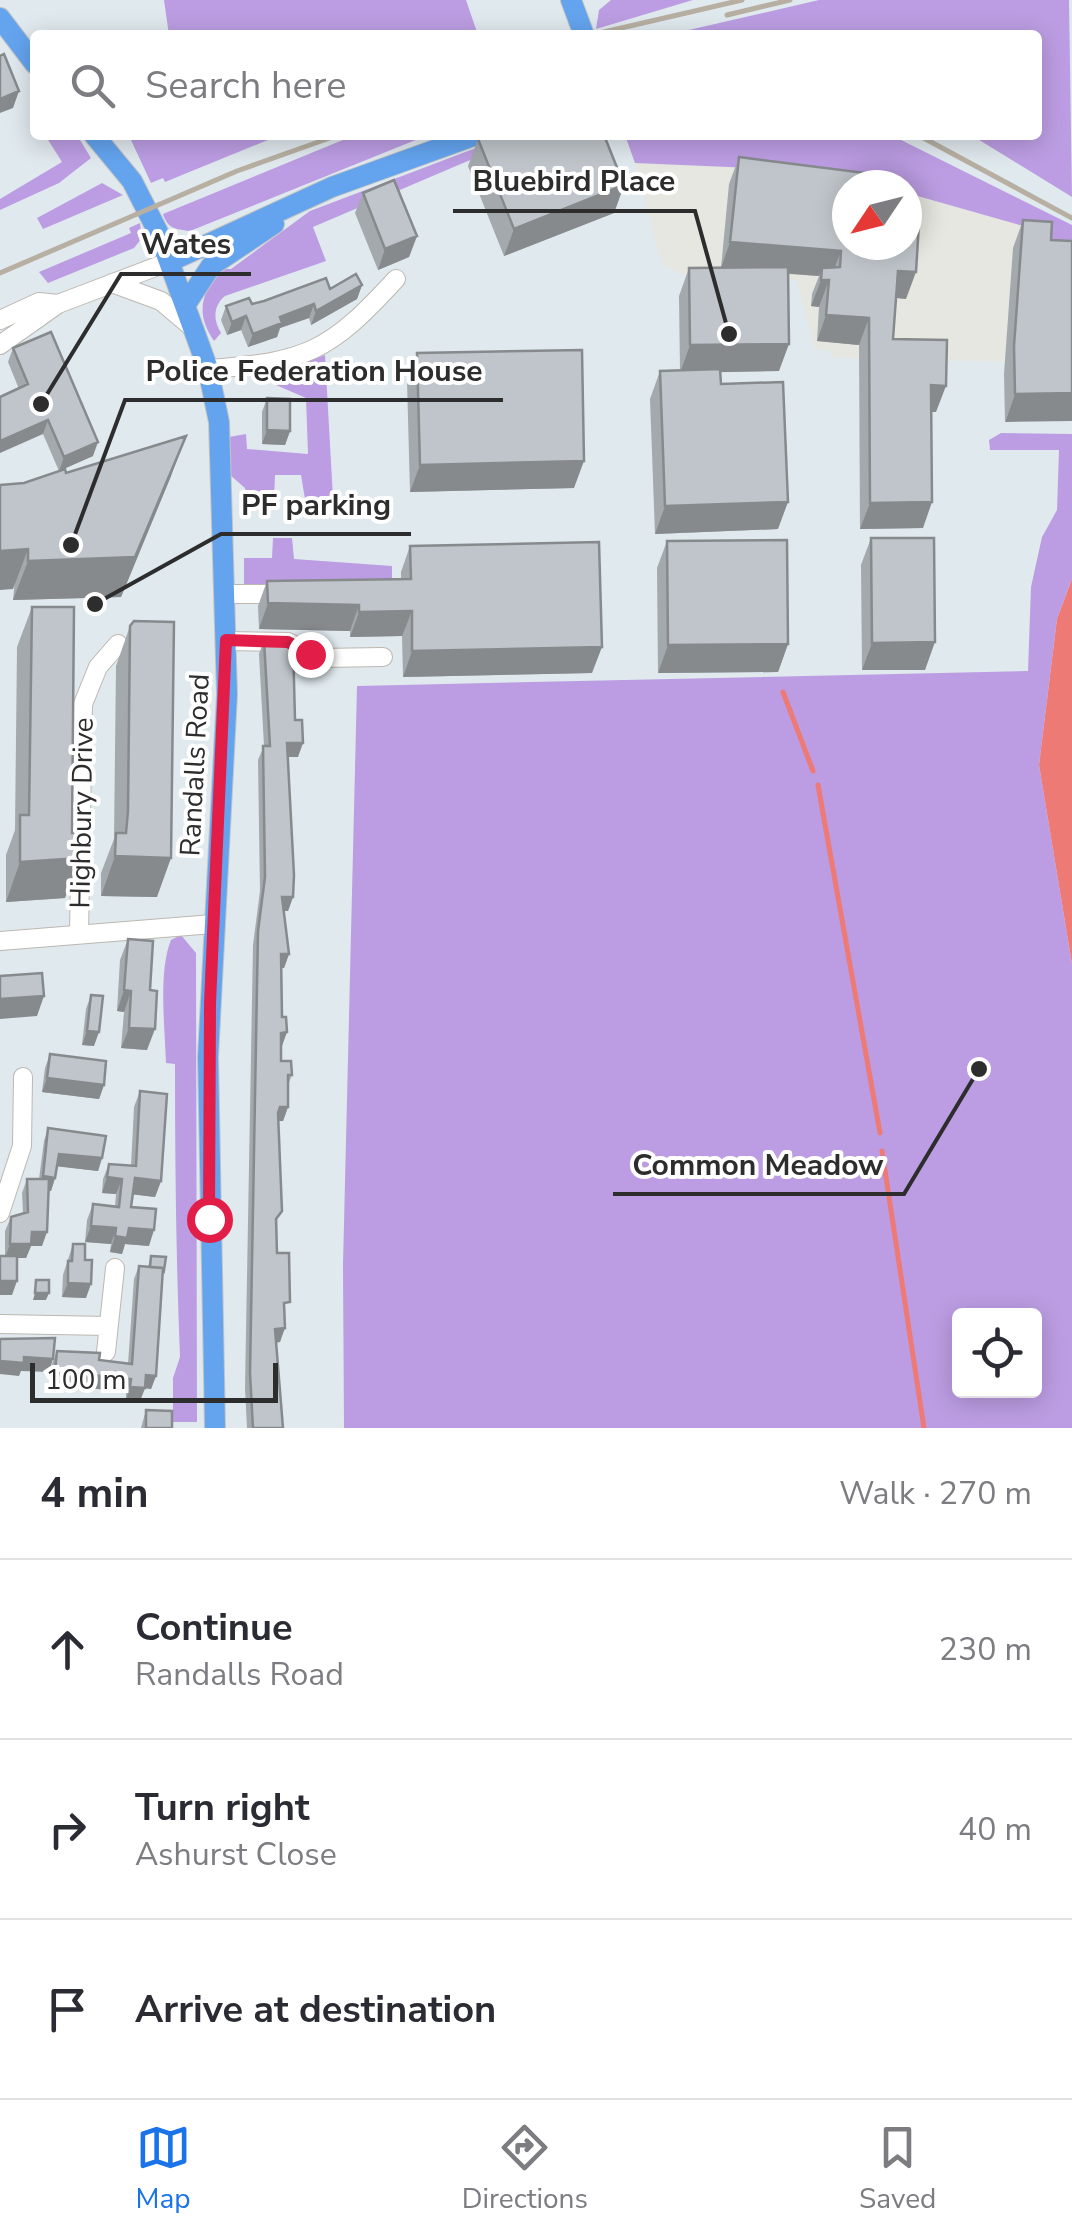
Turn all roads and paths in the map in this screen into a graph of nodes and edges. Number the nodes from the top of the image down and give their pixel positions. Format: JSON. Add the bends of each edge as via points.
{"nodes":[{"id":1,"x":4,"y":32,"type":"edge"},
{"id":2,"x":30,"y":59,"type":"edge"},
{"id":3,"x":98,"y":140,"type":"edge"},
{"id":4,"x":463,"y":140,"type":"edge"},
{"id":5,"x":297,"y":202,"type":"junction"},
{"id":6,"x":170,"y":262,"type":"junction"},
{"id":7,"x":396,"y":279,"type":"dead end"},
{"id":8,"x":112,"y":283,"type":"junction"},
{"id":9,"x":58,"y":304,"type":"junction"},
{"id":10,"x":186,"y":304,"type":"junction"},
{"id":11,"x":0,"y":320,"type":"edge"},
{"id":12,"x":195,"y":330,"type":"junction"},
{"id":13,"x":0,"y":345,"type":"edge"},
{"id":14,"x":208,"y":370,"type":"junction"},
{"id":15,"x":224,"y":594,"type":"junction"},
{"id":16,"x":296,"y":594,"type":"edge"},
{"id":17,"x":226,"y":640,"type":"junction"},
{"id":18,"x":118,"y":644,"type":"dead end"},
{"id":19,"x":383,"y":657,"type":"dead end"},
{"id":20,"x":213,"y":924,"type":"junction"},
{"id":21,"x":79,"y":934,"type":"junction"},
{"id":22,"x":0,"y":941,"type":"edge"},
{"id":23,"x":24,"y":1077,"type":"dead end"},
{"id":24,"x":0,"y":1213,"type":"edge"},
{"id":25,"x":115,"y":1268,"type":"dead end"},
{"id":26,"x":0,"y":1324,"type":"edge"},
{"id":27,"x":108,"y":1326,"type":"junction"},
{"id":28,"x":106,"y":1352,"type":"dead end"},
{"id":29,"x":214,"y":1428,"type":"edge"}],
"edges":[{"from":1,"to":2,"type":"main road"},
{"from":3,"to":6,"type":"main road","name":"Randalls Road","via":[[132,181]]},
{"from":4,"to":5,"type":"main road"},
{"from":5,"to":6,"type":"main road"},
{"from":5,"to":10,"type":"main road","via":[[211,266]]},
{"from":6,"to":8,"type":"street"},
{"from":6,"to":10,"type":"main road","name":"Randalls Road"},
{"from":7,"to":14,"type":"street","via":[[356,322],[308,354]]},
{"from":8,"to":9,"type":"street"},
{"from":8,"to":12,"type":"street","via":[[161,302]]},
{"from":9,"to":11,"type":"street","via":[[39,302]]},
{"from":9,"to":13,"type":"street"},
{"from":10,"to":12,"type":"main road","name":"Randalls Road"},
{"from":12,"to":14,"type":"main road","name":"Randalls Road"},
{"from":14,"to":15,"type":"main road","name":"Randalls Road","via":[[219,422]]},
{"from":15,"to":16,"type":"street"},
{"from":15,"to":17,"type":"main road","name":"Randalls Road"},
{"from":17,"to":19,"type":"street","via":[[288,642],[320,658]]},
{"from":17,"to":20,"type":"main road","name":"Randalls Road"},
{"from":18,"to":21,"type":"street","name":"Highbury Drive","via":[[98,667],[83,704]]},
{"from":20,"to":21,"type":"street"},
{"from":20,"to":29,"type":"main road","name":"Randalls Road","via":[[208,1110]]},
{"from":21,"to":22,"type":"street"},
{"from":23,"to":24,"type":"street","via":[[22,1146]]},
{"from":25,"to":27,"type":"street"},
{"from":26,"to":27,"type":"street"},
{"from":27,"to":28,"type":"street"}]}
